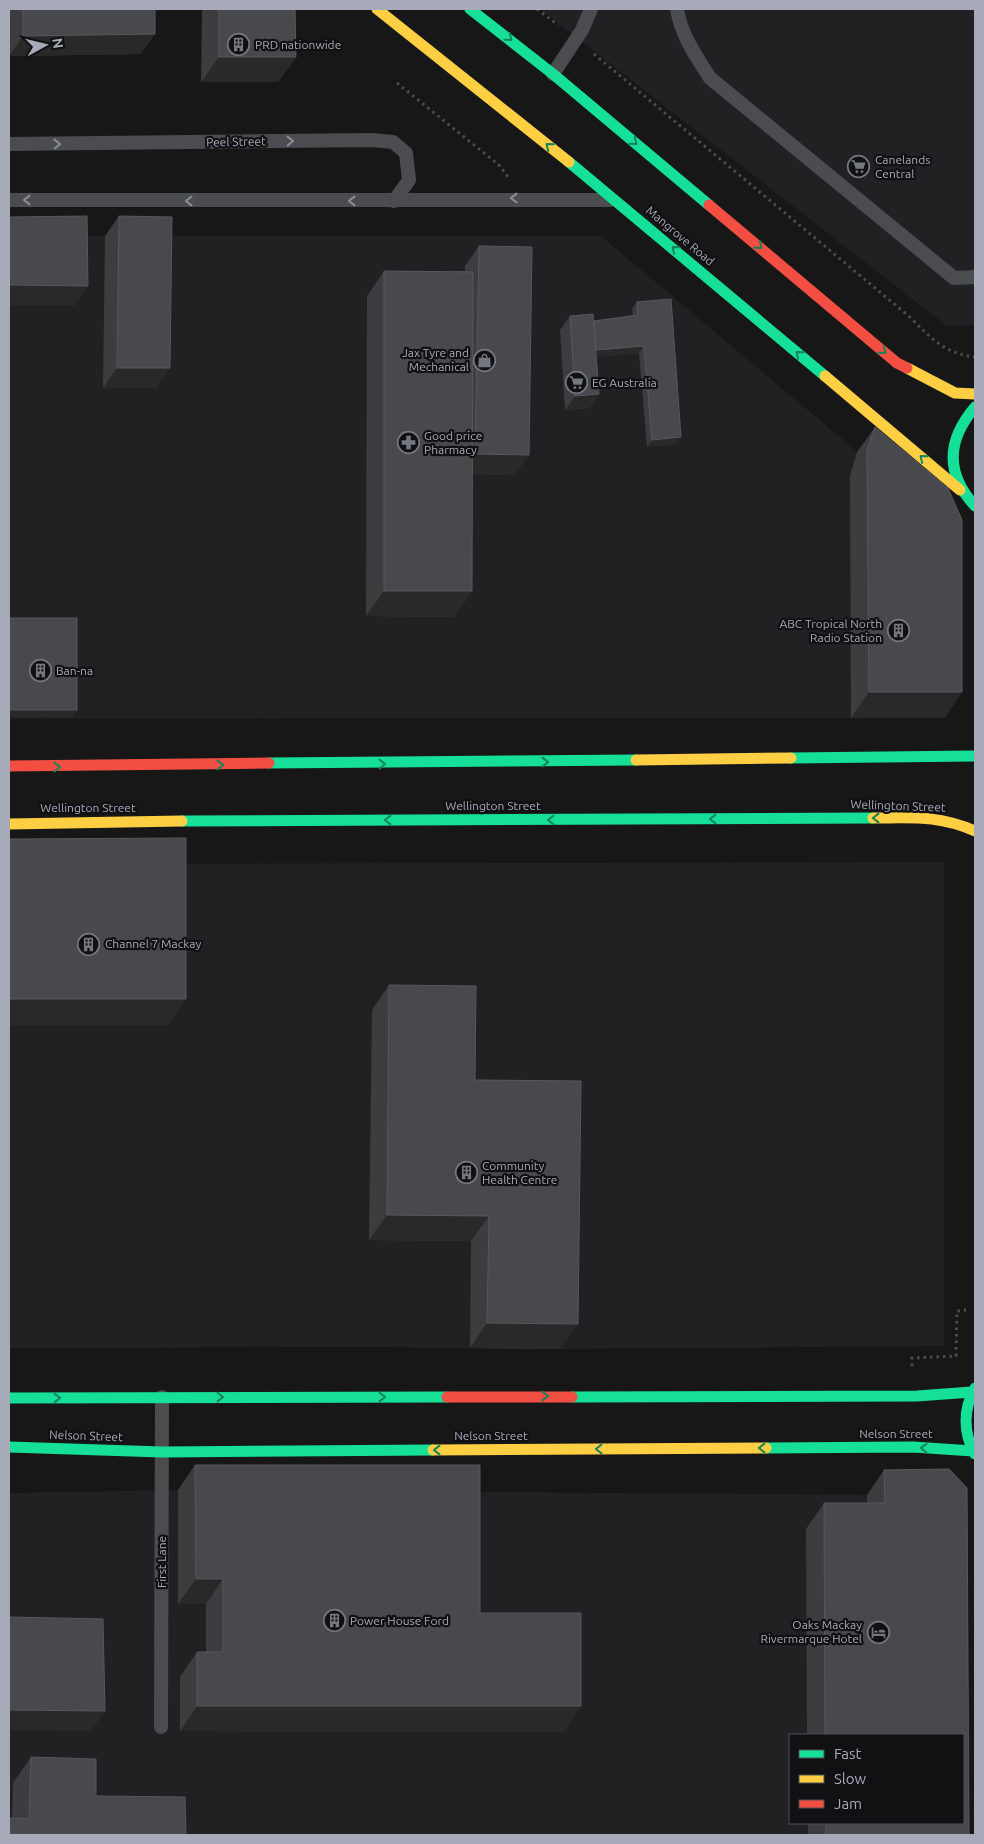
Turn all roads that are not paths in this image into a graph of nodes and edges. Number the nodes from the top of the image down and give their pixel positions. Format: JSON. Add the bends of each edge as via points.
{"nodes":[{"id":1,"x":377,"y":9,"type":"edge"},
{"id":2,"x":470,"y":9,"type":"edge"},
{"id":3,"x":591,"y":9,"type":"edge"},
{"id":4,"x":677,"y":9,"type":"edge"},
{"id":5,"x":553,"y":74,"type":"junction"},
{"id":6,"x":9,"y":144,"type":"edge"},
{"id":7,"x":9,"y":200,"type":"edge"},
{"id":8,"x":616,"y":200,"type":"junction"},
{"id":9,"x":394,"y":201,"type":"junction"},
{"id":10,"x":975,"y":277,"type":"edge"},
{"id":11,"x":975,"y":394,"type":"edge"},
{"id":12,"x":975,"y":407,"type":"edge"},
{"id":13,"x":960,"y":490,"type":"junction"},
{"id":14,"x":975,"y":506,"type":"edge"},
{"id":15,"x":975,"y":756,"type":"edge"},
{"id":16,"x":9,"y":766,"type":"edge"},
{"id":17,"x":9,"y":824,"type":"edge"},
{"id":18,"x":975,"y":830,"type":"edge"},
{"id":19,"x":974,"y":1390,"type":"edge"},
{"id":20,"x":162,"y":1397,"type":"junction"},
{"id":21,"x":9,"y":1398,"type":"edge"},
{"id":22,"x":9,"y":1447,"type":"edge"},
{"id":23,"x":162,"y":1452,"type":"junction"},
{"id":24,"x":974,"y":1453,"type":"edge"},
{"id":25,"x":161,"y":1726,"type":"dead end"}],
"edges":[{"from":8,"to":1,"type":"street","name":"Mangrove Road","one_way":true},
{"from":2,"to":5,"type":"street","one_way":true},
{"from":3,"to":5,"type":"lane","via":[[582,30]]},
{"from":4,"to":10,"type":"lane","via":[[691,48],[710,78],[954,278]]},
{"from":5,"to":11,"type":"street","one_way":true,"via":[[897,363],[955,393]]},
{"from":6,"to":9,"type":"lane","name":"Peel Street","one_way":true,"via":[[393,142],[406,153],[409,180]]},
{"from":9,"to":7,"type":"lane","one_way":true},
{"from":8,"to":9,"type":"lane","one_way":true},
{"from":13,"to":8,"type":"street","name":"Mangrove Road","one_way":true},
{"from":12,"to":13,"type":"street","via":[[955,434],[953,472]]},
{"from":13,"to":14,"type":"street","name":"Mangrove Road"},
{"from":16,"to":15,"type":"street","one_way":true},
{"from":18,"to":17,"type":"street","name":"Wellington Street","one_way":true,"via":[[952,821],[928,818]]},
{"from":20,"to":19,"type":"street","one_way":true,"via":[[917,1396]]},
{"from":19,"to":24,"type":"street","via":[[966,1412],[966,1425]]},
{"from":21,"to":20,"type":"street","one_way":true},
{"from":20,"to":23,"type":"lane","name":"First Lane"},
{"from":22,"to":23,"type":"street","name":"Nelson Street"},
{"from":24,"to":23,"type":"street","name":"Nelson Street","one_way":true,"via":[[903,1447]]},
{"from":23,"to":25,"type":"lane","name":"First Lane"}]}
